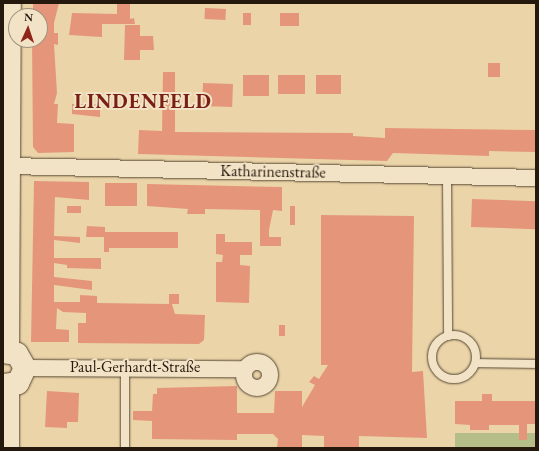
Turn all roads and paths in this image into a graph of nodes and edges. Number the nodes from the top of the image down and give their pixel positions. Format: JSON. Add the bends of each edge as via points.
{"nodes":[{"id":1,"x":10,"y":3,"type":"edge"},
{"id":2,"x":6,"y":95,"type":"edge"},
{"id":3,"x":9,"y":166,"type":"junction"},
{"id":4,"x":447,"y":176,"type":"junction"},
{"id":5,"x":536,"y":178,"type":"edge"},
{"id":6,"x":448,"y":336,"type":"junction"},
{"id":7,"x":6,"y":352,"type":"edge"},
{"id":8,"x":476,"y":363,"type":"junction"},
{"id":9,"x":536,"y":364,"type":"edge"},
{"id":10,"x":125,"y":367,"type":"junction"},
{"id":11,"x":25,"y":368,"type":"junction"},
{"id":12,"x":245,"y":369,"type":"dead end"},
{"id":13,"x":6,"y":386,"type":"edge"},
{"id":14,"x":8,"y":448,"type":"edge"},
{"id":15,"x":125,"y":448,"type":"edge"}],
"edges":[{"from":1,"to":2,"type":"street"},
{"from":2,"to":3,"type":"street"},
{"from":3,"to":4,"type":"street","name":"Katharinenstraße"},
{"from":3,"to":7,"type":"street"},
{"from":4,"to":5,"type":"street","name":"Katharinenstraße"},
{"from":4,"to":6,"type":"lane"},
{"from":6,"to":8,"type":"lane","via":[[469,340],[475,351]]},
{"from":6,"to":8,"type":"lane","via":[[433,351],[437,371],[456,379],[468,374]]},
{"from":7,"to":11,"type":"street","via":[[21,357]]},
{"from":8,"to":9,"type":"lane"},
{"from":10,"to":11,"type":"street","name":"Paul-Gerhardt-Straße"},
{"from":10,"to":12,"type":"street","name":"Paul-Gerhardt-Straße"},
{"from":10,"to":15,"type":"lane"},
{"from":11,"to":13,"type":"street","via":[[21,381]]},
{"from":13,"to":14,"type":"street"}]}
